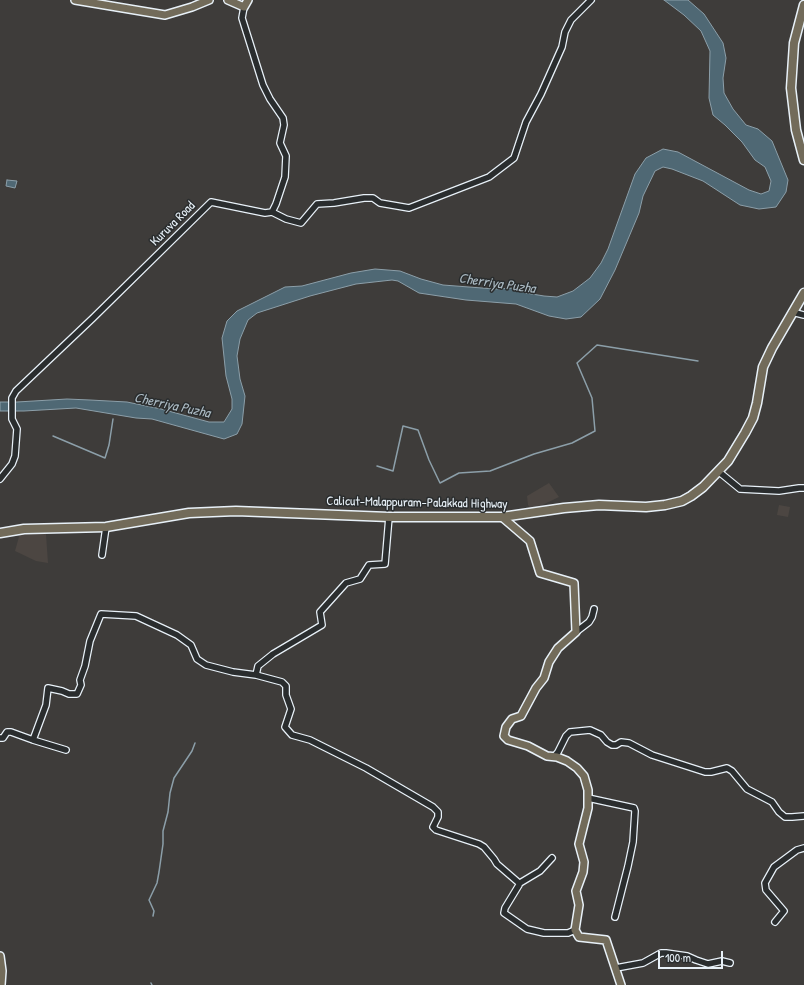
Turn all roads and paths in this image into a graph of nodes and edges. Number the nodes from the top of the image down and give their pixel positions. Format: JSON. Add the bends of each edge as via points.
{"nodes":[{"id":1,"x":75,"y":0,"type":"edge"},
{"id":2,"x":209,"y":0,"type":"edge"},
{"id":3,"x":228,"y":0,"type":"edge"},
{"id":4,"x":248,"y":0,"type":"edge"},
{"id":5,"x":591,"y":0,"type":"edge"},
{"id":6,"x":804,"y":6,"type":"edge"},
{"id":7,"x":244,"y":7,"type":"junction"},
{"id":8,"x":804,"y":160,"type":"edge"},
{"id":9,"x":272,"y":212,"type":"junction"},
{"id":10,"x":804,"y":293,"type":"edge"},
{"id":11,"x":792,"y":312,"type":"junction"},
{"id":12,"x":804,"y":315,"type":"edge"},
{"id":13,"x":718,"y":471,"type":"junction"},
{"id":14,"x":0,"y":480,"type":"edge"},
{"id":15,"x":804,"y":488,"type":"edge"},
{"id":16,"x":389,"y":517,"type":"junction"},
{"id":17,"x":502,"y":518,"type":"junction"},
{"id":18,"x":106,"y":527,"type":"junction"},
{"id":19,"x":0,"y":533,"type":"edge"},
{"id":20,"x":102,"y":555,"type":"dead end"},
{"id":21,"x":594,"y":609,"type":"dead end"},
{"id":22,"x":576,"y":632,"type":"junction"},
{"id":23,"x":256,"y":675,"type":"junction"},
{"id":24,"x":0,"y":738,"type":"edge"},
{"id":25,"x":33,"y":740,"type":"junction"},
{"id":26,"x":66,"y":750,"type":"dead end"},
{"id":27,"x":554,"y":757,"type":"junction"},
{"id":28,"x":588,"y":798,"type":"junction"},
{"id":29,"x":804,"y":816,"type":"edge"},
{"id":30,"x":804,"y":848,"type":"edge"},
{"id":31,"x":552,"y":858,"type":"dead end"},
{"id":32,"x":519,"y":883,"type":"junction"},
{"id":33,"x":615,"y":917,"type":"dead end"},
{"id":34,"x":774,"y":922,"type":"dead end"},
{"id":35,"x":574,"y":930,"type":"junction"},
{"id":36,"x":0,"y":956,"type":"edge"},
{"id":37,"x":730,"y":963,"type":"dead end"},
{"id":38,"x":616,"y":968,"type":"junction"},
{"id":39,"x":1,"y":985,"type":"edge"},
{"id":40,"x":621,"y":985,"type":"edge"}],
"edges":[{"from":1,"to":2,"type":"main road","via":[[165,15]]},
{"from":3,"to":7,"type":"main road"},
{"from":4,"to":7,"type":"main road"},
{"from":5,"to":9,"type":"street","via":[[571,20],[565,32],[562,47],[526,122],[514,158],[489,177],[409,208],[364,198],[317,204],[301,222],[286,219]]},
{"from":6,"to":8,"type":"highway","via":[[794,43],[791,85],[793,110]]},
{"from":7,"to":9,"type":"street","via":[[242,18],[263,85],[283,118],[284,125],[280,143],[286,156],[285,177]]},
{"from":9,"to":14,"type":"street","name":"Kuruva Road","via":[[265,213],[212,202],[16,391],[12,398],[12,419],[17,429],[14,456],[12,464]]},
{"from":10,"to":11,"type":"highway","name":"Calicut-Malappuram-Palakkad Highway"},
{"from":11,"to":12,"type":"street"},
{"from":11,"to":13,"type":"highway","name":"Calicut-Malappuram-Palakkad Highway","via":[[763,367],[753,418],[728,461]]},
{"from":13,"to":15,"type":"street","via":[[740,489],[779,491]]},
{"from":13,"to":17,"type":"highway","name":"Calicut-Malappuram-Palakkad Highway","via":[[691,496],[665,505],[598,505]]},
{"from":16,"to":17,"type":"highway","name":"Calicut-Malappuram-Palakkad Highway"},
{"from":16,"to":18,"type":"highway","name":"Calicut-Malappuram-Palakkad Highway","via":[[236,511],[188,513]]},
{"from":16,"to":23,"type":"street","via":[[385,564],[369,565],[360,579],[346,583],[320,612],[322,625],[272,654],[258,666]]},
{"from":17,"to":22,"type":"main road","via":[[530,541],[540,573],[574,583]]},
{"from":18,"to":19,"type":"highway","name":"Calicut-Malappuram-Palakkad Highway","via":[[24,529]]},
{"from":18,"to":20,"type":"street"},
{"from":21,"to":22,"type":"street","via":[[589,622]]},
{"from":22,"to":27,"type":"main road","via":[[558,648],[549,662],[544,678],[521,716],[512,719],[506,727],[504,736],[508,740]]},
{"from":23,"to":25,"type":"street","via":[[206,665],[197,659],[191,645],[177,635],[136,616],[101,614],[90,641],[77,694],[48,688],[46,705]]},
{"from":23,"to":32,"type":"street","via":[[282,682],[286,686],[291,709],[285,727],[292,734],[310,740],[366,768],[433,807],[438,812],[433,827],[436,830],[484,847],[497,864]]},
{"from":24,"to":25,"type":"street","via":[[11,732]]},
{"from":25,"to":26,"type":"street"},
{"from":27,"to":28,"type":"main road","via":[[567,761],[584,776]]},
{"from":27,"to":29,"type":"street","via":[[570,732],[590,730],[601,735],[612,745],[629,743],[652,755],[705,772],[727,768],[747,789],[772,802],[785,816]]},
{"from":28,"to":33,"type":"street","via":[[634,808],[635,811],[633,842]]},
{"from":28,"to":35,"type":"main road","via":[[579,844],[584,862],[576,891],[579,905]]},
{"from":30,"to":34,"type":"street","via":[[797,850],[774,867],[765,883],[766,890],[784,911]]},
{"from":31,"to":32,"type":"street","via":[[540,871]]},
{"from":32,"to":35,"type":"street","via":[[504,913],[527,929],[552,933],[568,933]]},
{"from":35,"to":38,"type":"main road","via":[[579,937],[606,940]]},
{"from":36,"to":39,"type":"main road"},
{"from":37,"to":38,"type":"street","via":[[722,961],[708,964],[687,956],[661,953],[643,963]]},
{"from":38,"to":40,"type":"main road"}]}
